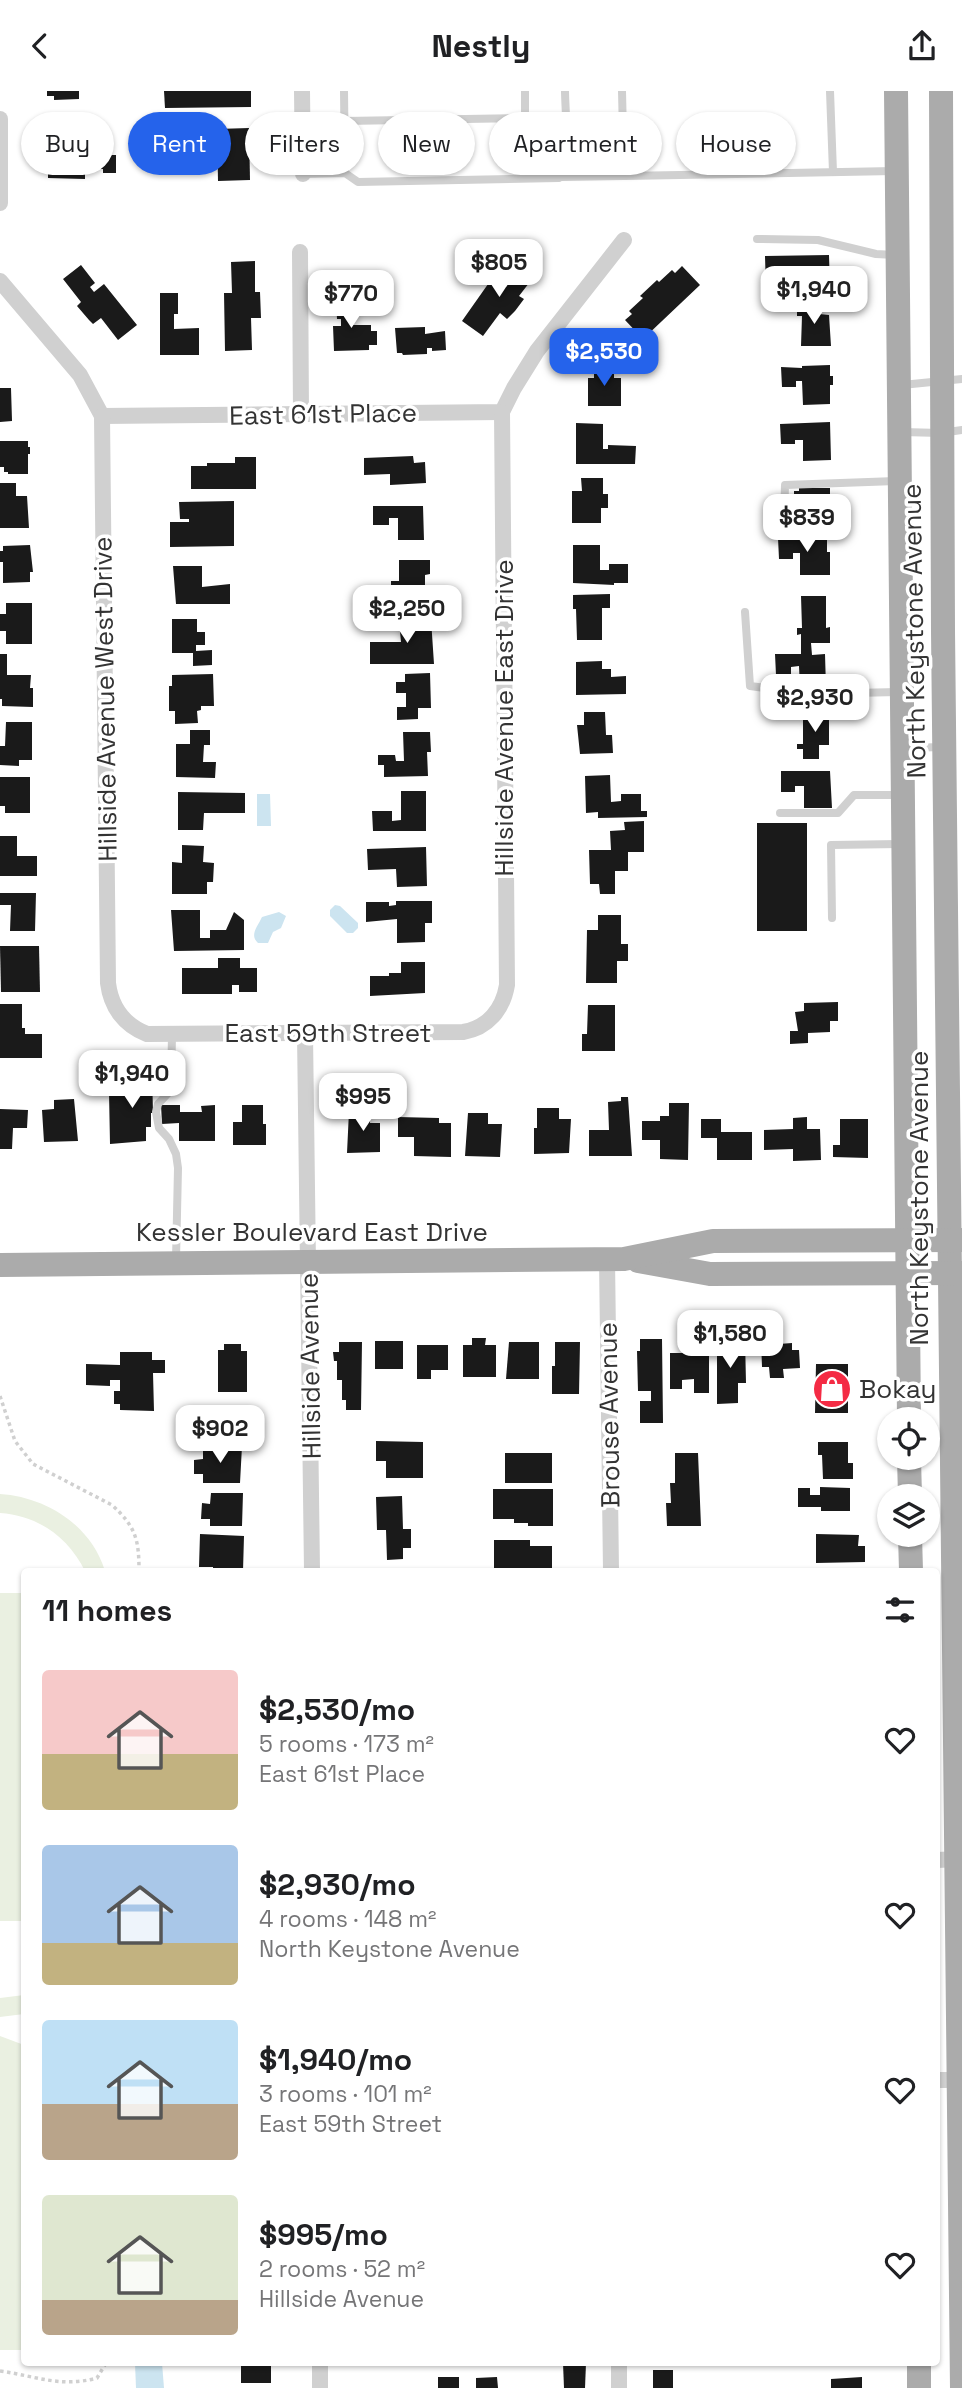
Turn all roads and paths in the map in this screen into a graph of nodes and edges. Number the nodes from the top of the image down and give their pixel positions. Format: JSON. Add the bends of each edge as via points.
{"nodes":[{"id":1,"x":302,"y":91,"type":"edge"},
{"id":2,"x":344,"y":91,"type":"edge"},
{"id":3,"x":525,"y":91,"type":"edge"},
{"id":4,"x":565,"y":91,"type":"edge"},
{"id":5,"x":622,"y":91,"type":"edge"},
{"id":6,"x":830,"y":91,"type":"edge"},
{"id":7,"x":897,"y":91,"type":"edge"},
{"id":8,"x":941,"y":91,"type":"edge"},
{"id":9,"x":302,"y":112,"type":"edge"},
{"id":10,"x":344,"y":112,"type":"edge"},
{"id":11,"x":525,"y":112,"type":"edge"},
{"id":12,"x":0,"y":119,"type":"edge"},
{"id":13,"x":489,"y":119,"type":"edge"},
{"id":14,"x":364,"y":121,"type":"edge"},
{"id":15,"x":897,"y":171,"type":"junction"},
{"id":16,"x":833,"y":172,"type":"junction"},
{"id":17,"x":347,"y":175,"type":"edge"},
{"id":18,"x":525,"y":175,"type":"edge"},
{"id":19,"x":624,"y":176,"type":"junction"},
{"id":20,"x":561,"y":177,"type":"junction"},
{"id":21,"x":525,"y":179,"type":"junction"},
{"id":22,"x":1,"y":202,"type":"edge"},
{"id":23,"x":757,"y":239,"type":"dead end"},
{"id":24,"x":624,"y":240,"type":"dead end"},
{"id":25,"x":300,"y":252,"type":"dead end"},
{"id":26,"x":898,"y":255,"type":"junction"},
{"id":27,"x":0,"y":281,"type":"edge"},
{"id":28,"x":951,"y":379,"type":"edge"},
{"id":29,"x":898,"y":386,"type":"junction"},
{"id":30,"x":502,"y":412,"type":"junction"},
{"id":31,"x":301,"y":415,"type":"junction"},
{"id":32,"x":102,"y":416,"type":"junction"},
{"id":33,"x":899,"y":432,"type":"junction"},
{"id":34,"x":952,"y":432,"type":"edge"},
{"id":35,"x":899,"y":481,"type":"junction"},
{"id":36,"x":784,"y":523,"type":"dead end"},
{"id":37,"x":745,"y":612,"type":"dead end"},
{"id":38,"x":901,"y":692,"type":"junction"},
{"id":39,"x":945,"y":747,"type":"junction"},
{"id":40,"x":901,"y":748,"type":"junction"},
{"id":41,"x":901,"y":795,"type":"junction"},
{"id":42,"x":779,"y":813,"type":"dead end"},
{"id":43,"x":903,"y":844,"type":"junction"},
{"id":44,"x":832,"y":918,"type":"dead end"},
{"id":45,"x":108,"y":983,"type":"joint"},
{"id":46,"x":491,"y":1019,"type":"joint"},
{"id":47,"x":172,"y":1034,"type":"junction"},
{"id":48,"x":305,"y":1034,"type":"junction"},
{"id":49,"x":906,"y":1240,"type":"junction"},
{"id":50,"x":956,"y":1240,"type":"edge"},
{"id":51,"x":616,"y":1259,"type":"junction"},
{"id":52,"x":309,"y":1262,"type":"junction"},
{"id":53,"x":176,"y":1263,"type":"junction"},
{"id":54,"x":0,"y":1265,"type":"edge"},
{"id":55,"x":907,"y":1272,"type":"junction"},
{"id":56,"x":956,"y":1273,"type":"edge"},
{"id":57,"x":0,"y":1396,"type":"edge"},
{"id":58,"x":909,"y":1407,"type":"edge"},
{"id":59,"x":910,"y":1547,"type":"edge"},
{"id":60,"x":139,"y":1568,"type":"edge"},
{"id":61,"x":312,"y":1568,"type":"edge"},
{"id":62,"x":611,"y":1568,"type":"edge"},
{"id":63,"x":911,"y":1568,"type":"edge"},
{"id":64,"x":952,"y":1860,"type":"edge"},
{"id":65,"x":952,"y":2080,"type":"edge"},
{"id":66,"x":104,"y":2366,"type":"edge"},
{"id":67,"x":320,"y":2366,"type":"edge"},
{"id":68,"x":619,"y":2366,"type":"edge"},
{"id":69,"x":919,"y":2366,"type":"edge"},
{"id":70,"x":0,"y":2371,"type":"edge"},
{"id":71,"x":320,"y":2388,"type":"edge"},
{"id":72,"x":619,"y":2388,"type":"edge"},
{"id":73,"x":919,"y":2388,"type":"edge"},
{"id":74,"x":962,"y":2388,"type":"edge"}],
"edges":[{"from":1,"to":9,"type":"street"},
{"from":2,"to":10,"type":"lane"},
{"from":3,"to":11,"type":"lane"},
{"from":4,"to":20,"type":"lane"},
{"from":5,"to":19,"type":"lane"},
{"from":6,"to":16,"type":"lane"},
{"from":7,"to":15,"type":"main road","name":"North Keystone Avenue"},
{"from":8,"to":28,"type":"main road","name":"North Keystone Avenue"},
{"from":12,"to":22,"type":"street"},
{"from":13,"to":14,"type":"lane"},
{"from":15,"to":16,"type":"lane"},
{"from":15,"to":26,"type":"main road","name":"North Keystone Avenue"},
{"from":16,"to":19,"type":"lane"},
{"from":17,"to":21,"type":"lane","via":[[358,182]]},
{"from":18,"to":21,"type":"lane"},
{"from":19,"to":20,"type":"lane"},
{"from":20,"to":21,"type":"lane"},
{"from":23,"to":26,"type":"lane","via":[[818,240]]},
{"from":24,"to":30,"type":"street","via":[[537,351]]},
{"from":25,"to":31,"type":"street"},
{"from":26,"to":29,"type":"main road","name":"North Keystone Avenue"},
{"from":27,"to":32,"type":"street","via":[[80,375]]},
{"from":28,"to":29,"type":"lane"},
{"from":28,"to":34,"type":"main road","name":"North Keystone Avenue"},
{"from":29,"to":33,"type":"main road","name":"North Keystone Avenue"},
{"from":30,"to":31,"type":"street","name":"East 61st Place"},
{"from":30,"to":46,"type":"street","name":"Hillside Avenue East Drive","via":[[507,985],[503,1002]]},
{"from":31,"to":32,"type":"street","name":"East 61st Place"},
{"from":32,"to":45,"type":"street","name":"Hillside Avenue West Drive"},
{"from":33,"to":34,"type":"lane"},
{"from":33,"to":35,"type":"main road","name":"North Keystone Avenue"},
{"from":34,"to":39,"type":"main road","name":"North Keystone Avenue"},
{"from":35,"to":36,"type":"lane","via":[[785,485]]},
{"from":35,"to":38,"type":"main road","name":"North Keystone Avenue"},
{"from":37,"to":38,"type":"lane","via":[[750,686],[809,694]]},
{"from":38,"to":40,"type":"main road","name":"North Keystone Avenue"},
{"from":39,"to":40,"type":"lane"},
{"from":39,"to":50,"type":"main road","name":"North Keystone Avenue"},
{"from":40,"to":41,"type":"main road","name":"North Keystone Avenue"},
{"from":41,"to":42,"type":"lane","via":[[853,795],[838,813]]},
{"from":41,"to":43,"type":"main road","name":"North Keystone Avenue"},
{"from":43,"to":44,"type":"lane","via":[[831,845]]},
{"from":43,"to":49,"type":"main road","name":"North Keystone Avenue"},
{"from":45,"to":47,"type":"street","name":"East 59th Street","via":[[113,1005],[132,1026],[148,1034]]},
{"from":46,"to":48,"type":"street","name":"East 59th Street","via":[[463,1032]]},
{"from":47,"to":48,"type":"street","name":"East 59th Street"},
{"from":47,"to":53,"type":"lane","via":[[171,1090],[156,1112],[178,1168]]},
{"from":48,"to":52,"type":"street","name":"Hillside Avenue"},
{"from":49,"to":50,"type":"main road","name":"Kessler Boulevard East Drive"},
{"from":49,"to":51,"type":"main road","name":"Kessler Boulevard East Drive","via":[[713,1241]]},
{"from":49,"to":55,"type":"main road","name":"North Keystone Avenue"},
{"from":50,"to":56,"type":"main road","name":"North Keystone Avenue"},
{"from":51,"to":52,"type":"main road","name":"Kessler Boulevard East Drive"},
{"from":51,"to":55,"type":"main road","name":"Kessler Boulevard East Drive","via":[[710,1274]]},
{"from":51,"to":62,"type":"street","name":"Brouse Avenue"},
{"from":52,"to":53,"type":"main road","name":"Kessler Boulevard East Drive"},
{"from":52,"to":61,"type":"street","name":"Hillside Avenue"},
{"from":53,"to":54,"type":"main road","name":"Kessler Boulevard East Drive"},
{"from":55,"to":56,"type":"main road","name":"Kessler Boulevard East Drive"},
{"from":55,"to":58,"type":"main road","name":"North Keystone Avenue"},
{"from":56,"to":64,"type":"main road","name":"North Keystone Avenue"},
{"from":57,"to":60,"type":"path","via":[[15,1441],[33,1464],[123,1515],[139,1544]]},
{"from":59,"to":63,"type":"main road"},
{"from":64,"to":65,"type":"main road","name":"North Keystone Avenue"},
{"from":65,"to":74,"type":"main road","name":"North Keystone Avenue"},
{"from":66,"to":70,"type":"path","via":[[97,2378],[71,2386]]},
{"from":67,"to":71,"type":"street"},
{"from":68,"to":72,"type":"street"},
{"from":69,"to":73,"type":"main road"}]}
